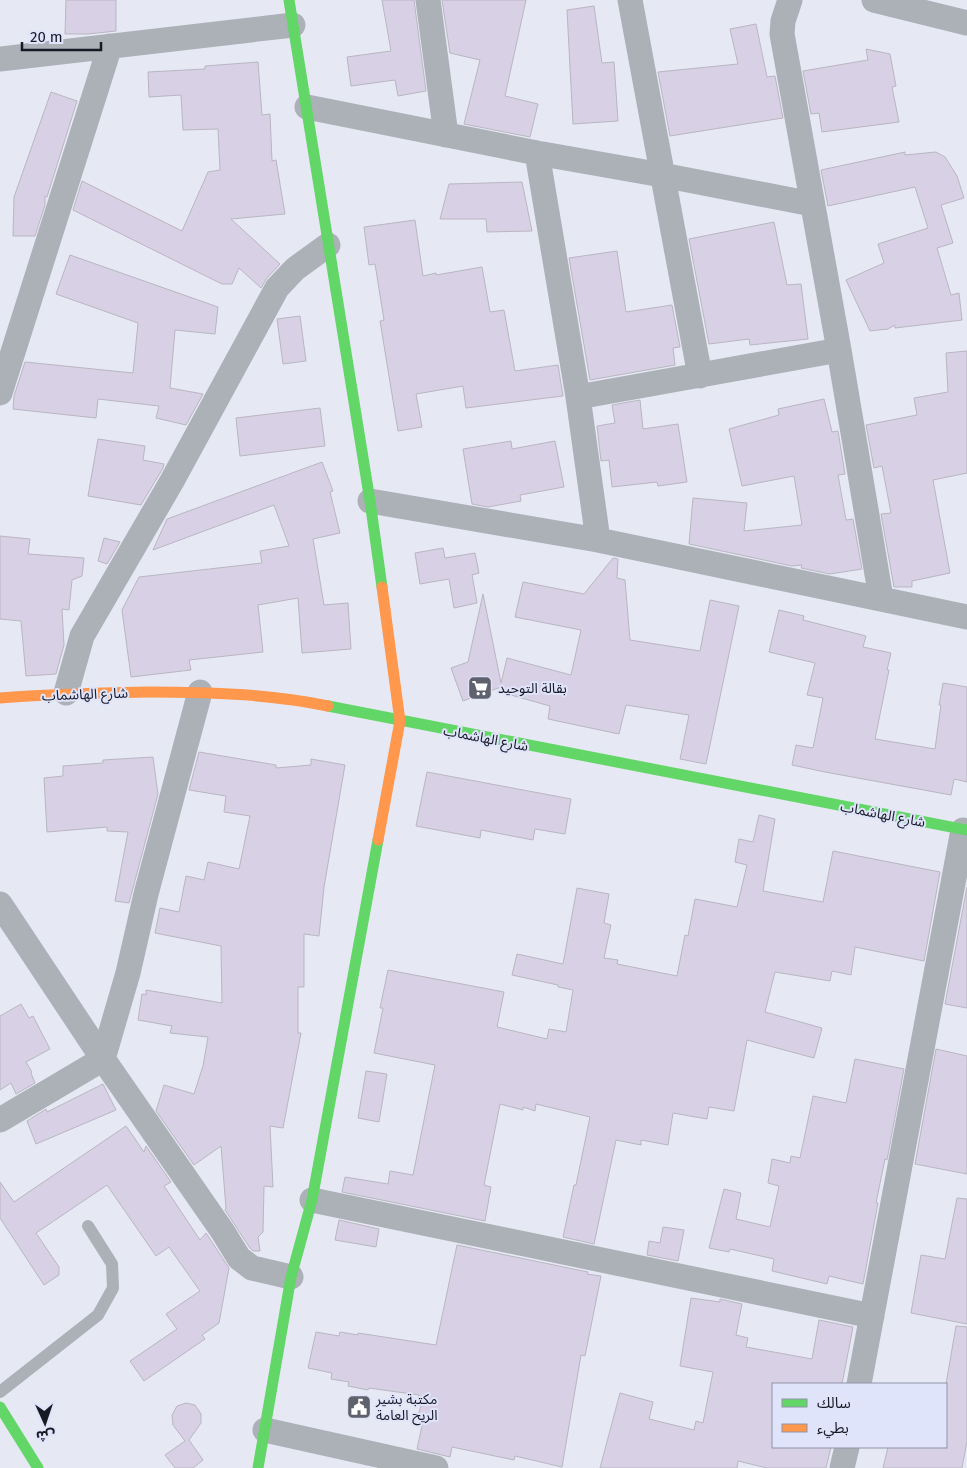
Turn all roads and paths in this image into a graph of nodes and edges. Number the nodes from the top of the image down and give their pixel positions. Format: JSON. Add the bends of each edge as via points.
{"nodes":[{"id":1,"x":289,"y":0,"type":"edge"},
{"id":2,"x":428,"y":0,"type":"edge"},
{"id":3,"x":630,"y":0,"type":"edge"},
{"id":4,"x":790,"y":0,"type":"edge"},
{"id":5,"x":874,"y":0,"type":"edge"},
{"id":6,"x":967,"y":23,"type":"edge"},
{"id":7,"x":293,"y":25,"type":"junction"},
{"id":8,"x":110,"y":46,"type":"junction"},
{"id":9,"x":0,"y":59,"type":"edge"},
{"id":10,"x":307,"y":107,"type":"junction"},
{"id":11,"x":446,"y":135,"type":"junction"},
{"id":12,"x":537,"y":153,"type":"junction"},
{"id":13,"x":662,"y":175,"type":"junction"},
{"id":14,"x":812,"y":204,"type":"junction"},
{"id":15,"x":328,"y":245,"type":"junction"},
{"id":16,"x":839,"y":350,"type":"junction"},
{"id":17,"x":700,"y":376,"type":"junction"},
{"id":18,"x":0,"y":393,"type":"edge"},
{"id":19,"x":578,"y":398,"type":"junction"},
{"id":20,"x":370,"y":501,"type":"junction"},
{"id":21,"x":598,"y":540,"type":"junction"},
{"id":22,"x":880,"y":598,"type":"junction"},
{"id":23,"x":967,"y":617,"type":"edge"},
{"id":24,"x":200,"y":692,"type":"junction"},
{"id":25,"x":66,"y":693,"type":"junction"},
{"id":26,"x":0,"y":698,"type":"edge"},
{"id":27,"x":400,"y":721,"type":"junction"},
{"id":28,"x":965,"y":830,"type":"edge"},
{"id":29,"x":0,"y":904,"type":"edge"},
{"id":30,"x":103,"y":1059,"type":"junction"},
{"id":31,"x":0,"y":1120,"type":"edge"},
{"id":32,"x":312,"y":1200,"type":"junction"},
{"id":33,"x":88,"y":1226,"type":"dead end"},
{"id":34,"x":291,"y":1277,"type":"junction"},
{"id":35,"x":872,"y":1316,"type":"junction"},
{"id":36,"x":859,"y":1383,"type":"edge"},
{"id":37,"x":0,"y":1392,"type":"edge"},
{"id":38,"x":0,"y":1407,"type":"edge"},
{"id":39,"x":265,"y":1430,"type":"junction"},
{"id":40,"x":847,"y":1448,"type":"edge"},
{"id":41,"x":38,"y":1468,"type":"edge"},
{"id":42,"x":258,"y":1468,"type":"edge"},
{"id":43,"x":436,"y":1468,"type":"edge"},
{"id":44,"x":842,"y":1468,"type":"edge"}],
"edges":[{"from":1,"to":7,"type":"street"},
{"from":2,"to":11,"type":"street"},
{"from":3,"to":13,"type":"street"},
{"from":4,"to":14,"type":"street","via":[[782,34]]},
{"from":5,"to":6,"type":"street"},
{"from":7,"to":8,"type":"street"},
{"from":7,"to":10,"type":"street"},
{"from":8,"to":9,"type":"street"},
{"from":8,"to":18,"type":"street"},
{"from":10,"to":11,"type":"street"},
{"from":10,"to":15,"type":"street"},
{"from":11,"to":12,"type":"street"},
{"from":12,"to":13,"type":"street"},
{"from":12,"to":19,"type":"street"},
{"from":13,"to":14,"type":"street"},
{"from":13,"to":17,"type":"street"},
{"from":14,"to":16,"type":"street"},
{"from":15,"to":20,"type":"street"},
{"from":15,"to":25,"type":"street","via":[[295,269],[277,288],[172,482],[82,636]]},
{"from":16,"to":17,"type":"street"},
{"from":16,"to":22,"type":"street"},
{"from":17,"to":19,"type":"street"},
{"from":19,"to":21,"type":"street"},
{"from":20,"to":21,"type":"street"},
{"from":20,"to":27,"type":"street"},
{"from":21,"to":22,"type":"street"},
{"from":22,"to":23,"type":"street"},
{"from":24,"to":25,"type":"street","name":"شارع الهاشماب"},
{"from":24,"to":27,"type":"street","name":"شارع الهاشماب","via":[[295,699]]},
{"from":24,"to":30,"type":"street"},
{"from":25,"to":26,"type":"street","name":"شارع الهاشماب"},
{"from":27,"to":28,"type":"street","name":"شارع الهاشماب"},
{"from":27,"to":32,"type":"street"},
{"from":28,"to":35,"type":"street"},
{"from":29,"to":30,"type":"street"},
{"from":30,"to":31,"type":"street"},
{"from":30,"to":34,"type":"street","via":[[239,1258],[252,1268]]},
{"from":32,"to":34,"type":"street"},
{"from":32,"to":35,"type":"street"},
{"from":33,"to":37,"type":"lane","via":[[112,1264],[113,1288],[98,1315]]},
{"from":34,"to":39,"type":"street"},
{"from":35,"to":36,"type":"street"},
{"from":38,"to":41,"type":"street"},
{"from":39,"to":42,"type":"street"},
{"from":39,"to":43,"type":"street"},
{"from":40,"to":44,"type":"street"}]}
